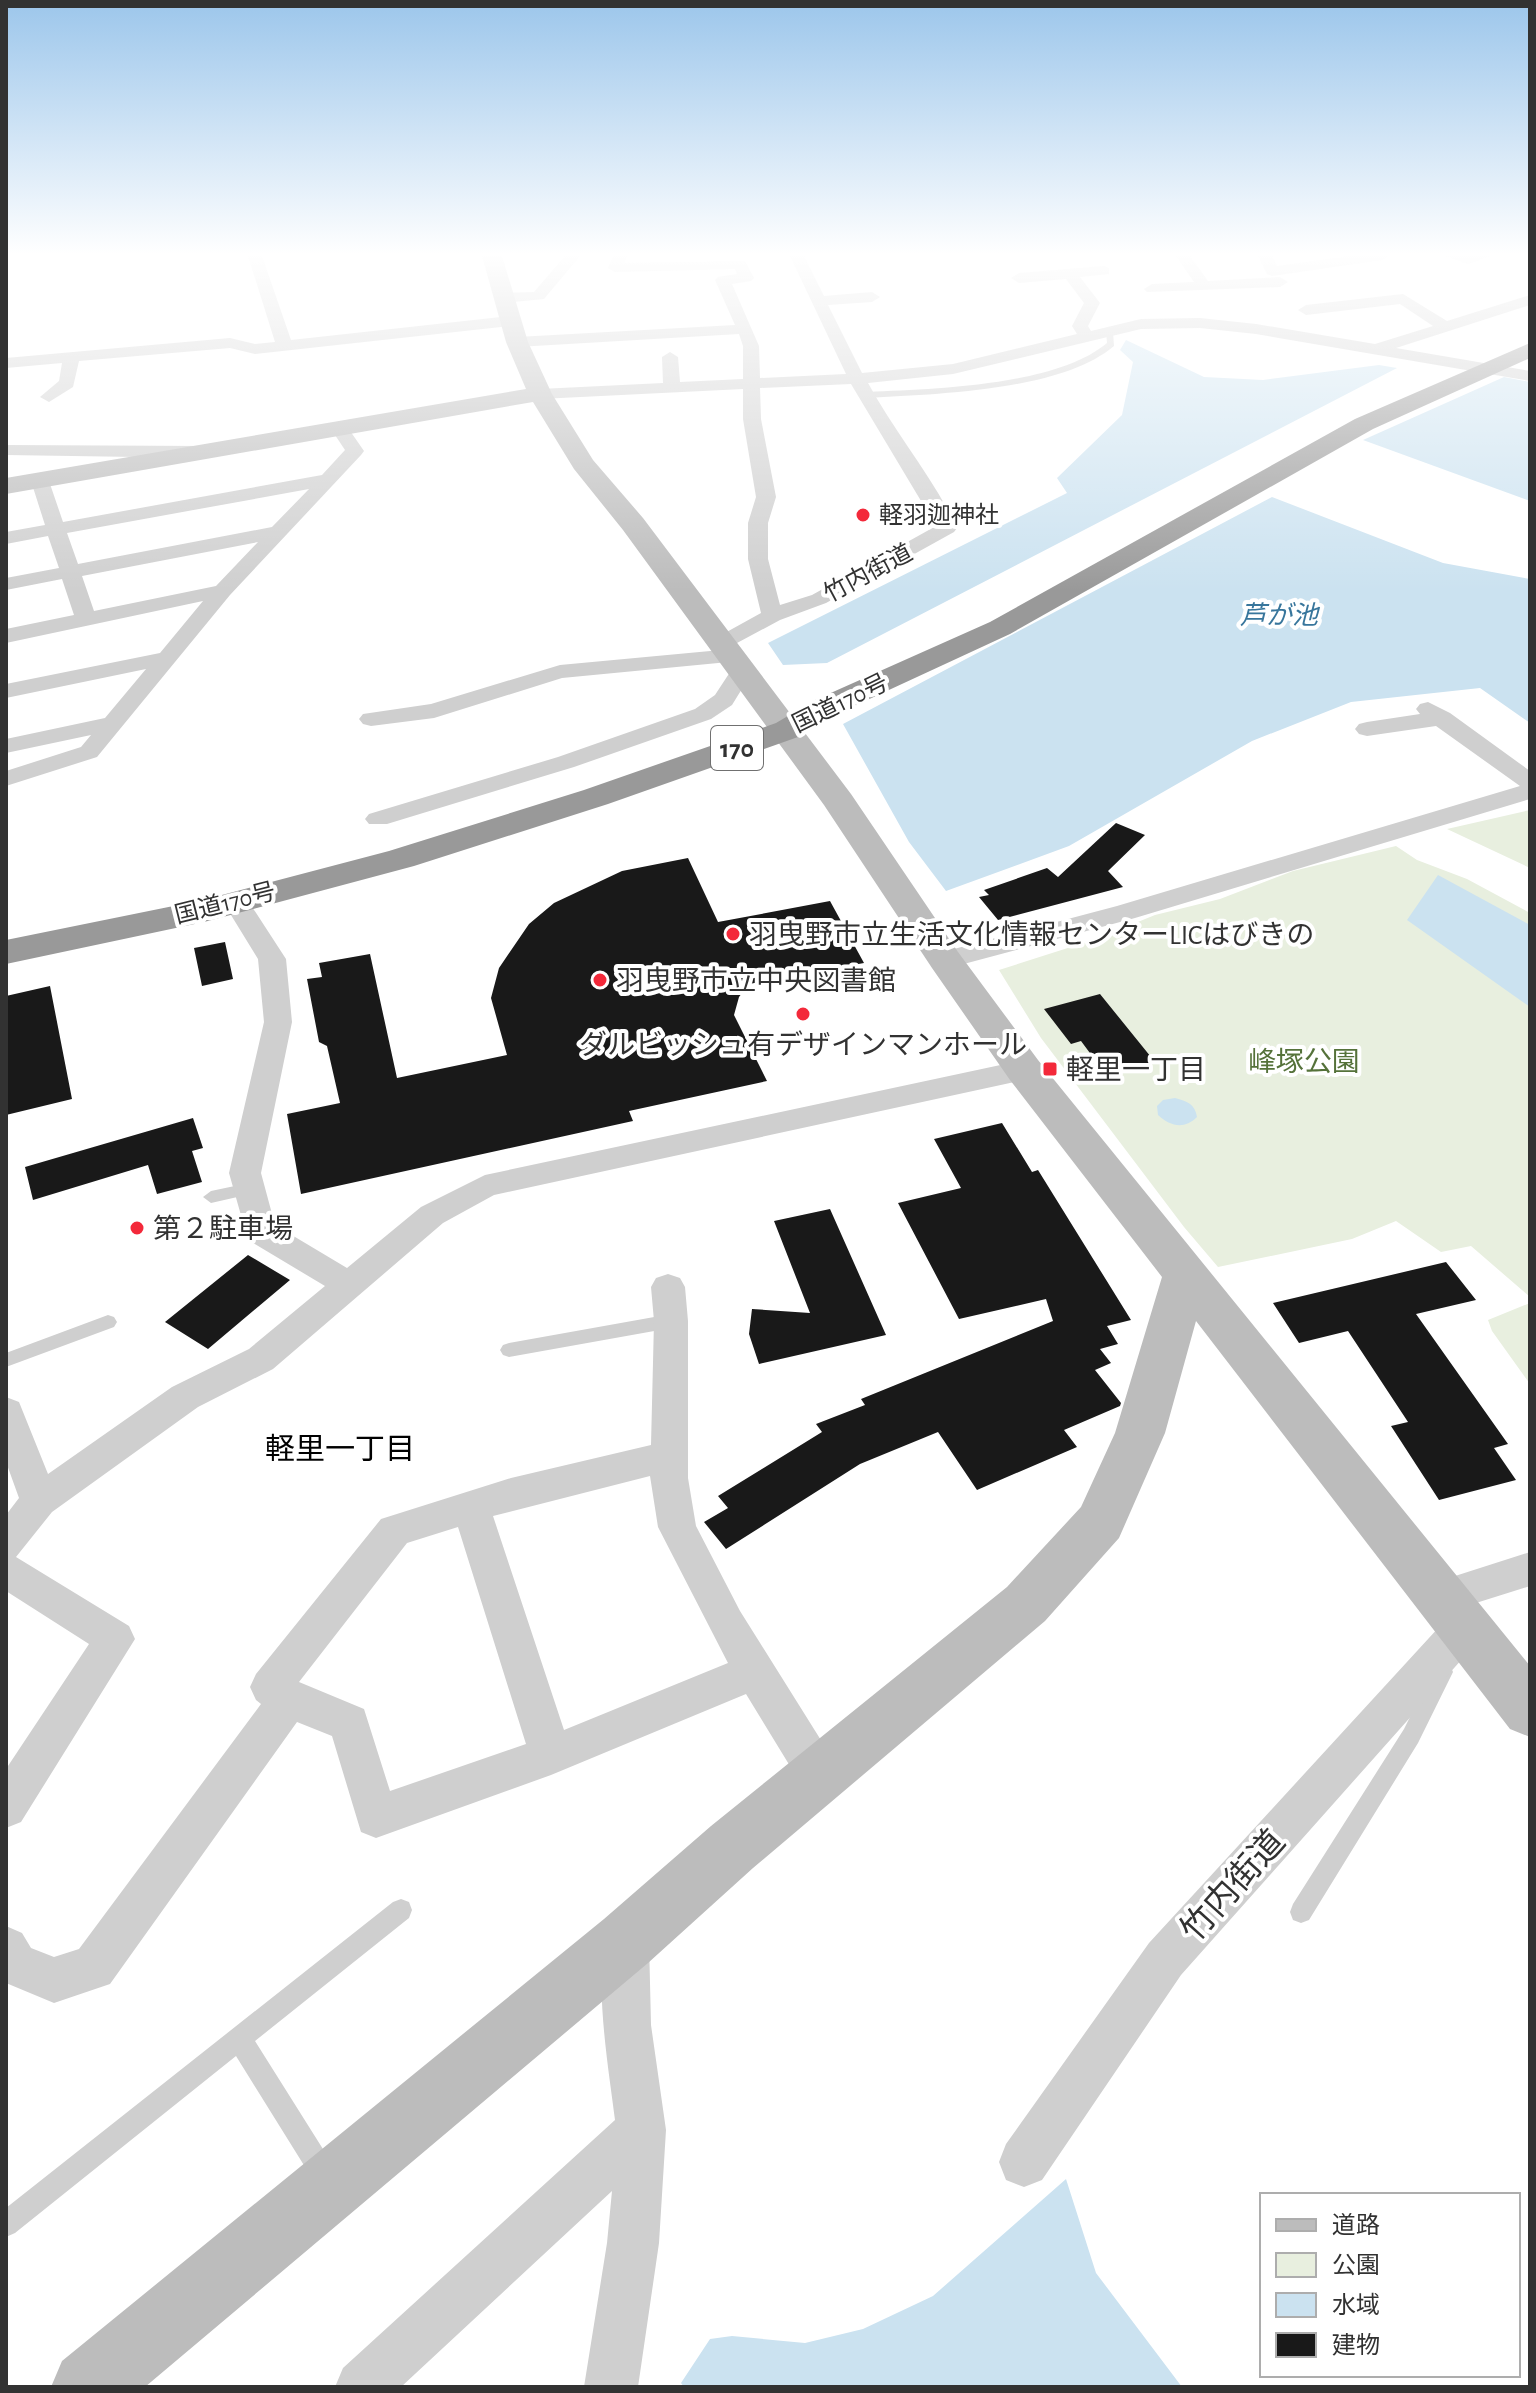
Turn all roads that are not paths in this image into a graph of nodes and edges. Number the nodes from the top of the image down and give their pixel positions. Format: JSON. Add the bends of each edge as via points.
{"nodes":[{"id":1,"x":69,"y":368,"type":"edge"},
{"id":2,"x":529,"y":368,"type":"edge"},
{"id":3,"x":671,"y":368,"type":"edge"},
{"id":4,"x":752,"y":368,"type":"edge"},
{"id":5,"x":853,"y":368,"type":"edge"},
{"id":6,"x":959,"y":368,"type":"edge"},
{"id":7,"x":1063,"y":368,"type":"edge"},
{"id":8,"x":1448,"y":368,"type":"edge"},
{"id":9,"x":1468,"y":368,"type":"edge"},
{"id":10,"x":1473,"y":368,"type":"edge"},
{"id":11,"x":1462,"y":371,"type":"junction"},
{"id":12,"x":1530,"y":376,"type":"edge"},
{"id":13,"x":753,"y":384,"type":"junction"},
{"id":14,"x":672,"y":387,"type":"junction"},
{"id":15,"x":863,"y":387,"type":"junction"},
{"id":16,"x":540,"y":394,"type":"junction"},
{"id":17,"x":49,"y":397,"type":"dead end"},
{"id":18,"x":340,"y":429,"type":"junction"},
{"id":19,"x":6,"y":450,"type":"edge"},
{"id":20,"x":204,"y":452,"type":"junction"},
{"id":21,"x":327,"y":480,"type":"junction"},
{"id":22,"x":40,"y":481,"type":"junction"},
{"id":23,"x":6,"y":486,"type":"edge"},
{"id":24,"x":54,"y":530,"type":"junction"},
{"id":25,"x":278,"y":532,"type":"junction"},
{"id":26,"x":6,"y":538,"type":"edge"},
{"id":27,"x":69,"y":572,"type":"junction"},
{"id":28,"x":6,"y":584,"type":"edge"},
{"id":29,"x":223,"y":591,"type":"junction"},
{"id":30,"x":772,"y":615,"type":"junction"},
{"id":31,"x":86,"y":619,"type":"junction"},
{"id":32,"x":6,"y":636,"type":"edge"},
{"id":33,"x":732,"y":657,"type":"junction"},
{"id":34,"x":167,"y":658,"type":"junction"},
{"id":35,"x":6,"y":691,"type":"edge"},
{"id":36,"x":371,"y":719,"type":"dead end"},
{"id":37,"x":778,"y":719,"type":"junction"},
{"id":38,"x":113,"y":723,"type":"junction"},
{"id":39,"x":1367,"y":729,"type":"dead end"},
{"id":40,"x":6,"y":746,"type":"edge"},
{"id":41,"x":6,"y":779,"type":"edge"},
{"id":42,"x":1530,"y":782,"type":"edge"},
{"id":43,"x":1530,"y":791,"type":"edge"},
{"id":44,"x":378,"y":819,"type":"dead end"},
{"id":45,"x":236,"y":902,"type":"junction"},
{"id":46,"x":6,"y":929,"type":"edge"},
{"id":47,"x":6,"y":952,"type":"edge"},
{"id":48,"x":945,"y":960,"type":"junction"},
{"id":49,"x":1024,"y":1070,"type":"junction"},
{"id":50,"x":249,"y":1189,"type":"junction"},
{"id":51,"x":211,"y":1197,"type":"dead end"},
{"id":52,"x":1185,"y":1276,"type":"junction"},
{"id":53,"x":350,"y":1285,"type":"junction"},
{"id":54,"x":669,"y":1304,"type":"joint"},
{"id":55,"x":108,"y":1322,"type":"dead end"},
{"id":56,"x":509,"y":1350,"type":"dead end"},
{"id":57,"x":6,"y":1360,"type":"edge"},
{"id":58,"x":9,"y":1432,"type":"edge"},
{"id":59,"x":670,"y":1456,"type":"junction"},
{"id":60,"x":39,"y":1501,"type":"junction"},
{"id":61,"x":471,"y":1507,"type":"junction"},
{"id":62,"x":6,"y":1544,"type":"edge"},
{"id":63,"x":1530,"y":1569,"type":"edge"},
{"id":64,"x":6,"y":1570,"type":"edge"},
{"id":65,"x":1453,"y":1612,"type":"junction"},
{"id":66,"x":755,"y":1671,"type":"junction"},
{"id":67,"x":289,"y":1699,"type":"junction"},
{"id":68,"x":1530,"y":1710,"type":"edge"},
{"id":69,"x":551,"y":1755,"type":"junction"},
{"id":70,"x":819,"y":1775,"type":"junction"},
{"id":71,"x":6,"y":1807,"type":"edge"},
{"id":72,"x":401,"y":1910,"type":"dead end"},
{"id":73,"x":1301,"y":1912,"type":"dead end"},
{"id":74,"x":626,"y":1941,"type":"junction"},
{"id":75,"x":9,"y":1961,"type":"edge"},
{"id":76,"x":239,"y":2038,"type":"junction"},
{"id":77,"x":641,"y":2130,"type":"junction"},
{"id":78,"x":1024,"y":2162,"type":"dead end"},
{"id":79,"x":332,"y":2185,"type":"junction"},
{"id":80,"x":6,"y":2224,"type":"edge"},
{"id":81,"x":612,"y":2375,"type":"edge"},
{"id":82,"x":88,"y":2387,"type":"edge"},
{"id":83,"x":362,"y":2387,"type":"edge"}],
"edges":[{"from":1,"to":17,"type":"street","via":[[67,383]]},
{"from":2,"to":16,"type":"street"},
{"from":3,"to":14,"type":"street"},
{"from":4,"to":13,"type":"street"},
{"from":5,"to":15,"type":"street","name":"竹内街道"},
{"from":6,"to":15,"type":"street"},
{"from":7,"to":15,"type":"lane","via":[[963,388]]},
{"from":8,"to":11,"type":"street"},
{"from":9,"to":11,"type":"highway","name":"国道170号","number":"170"},
{"from":10,"to":11,"type":"highway","name":"国道170号","number":"170"},
{"from":11,"to":12,"type":"street"},
{"from":11,"to":37,"type":"highway","name":"国道170号","number":"170","via":[[1398,400],[1000,628],[826,707]]},
{"from":13,"to":14,"type":"street"},
{"from":13,"to":15,"type":"street"},
{"from":13,"to":30,"type":"street","via":[[752,419],[766,497],[758,523],[758,559]]},
{"from":14,"to":16,"type":"street"},
{"from":15,"to":30,"type":"street","name":"竹内街道","via":[[947,528],[819,599]]},
{"from":16,"to":18,"type":"street"},
{"from":16,"to":33,"type":"street","via":[[583,464]]},
{"from":18,"to":20,"type":"street"},
{"from":18,"to":21,"type":"street","via":[[355,451]]},
{"from":19,"to":20,"type":"street"},
{"from":20,"to":22,"type":"street"},
{"from":21,"to":24,"type":"street"},
{"from":21,"to":25,"type":"street"},
{"from":22,"to":23,"type":"street"},
{"from":22,"to":24,"type":"street"},
{"from":24,"to":26,"type":"street"},
{"from":24,"to":27,"type":"street"},
{"from":25,"to":27,"type":"street"},
{"from":25,"to":29,"type":"street"},
{"from":27,"to":28,"type":"street"},
{"from":27,"to":31,"type":"street"},
{"from":29,"to":31,"type":"street"},
{"from":29,"to":34,"type":"street"},
{"from":30,"to":33,"type":"street","name":"竹内街道"},
{"from":31,"to":32,"type":"street"},
{"from":33,"to":36,"type":"street","via":[[560,672],[434,711]]},
{"from":33,"to":37,"type":"street"},
{"from":33,"to":44,"type":"street","via":[[724,700],[703,714]]},
{"from":34,"to":35,"type":"street"},
{"from":34,"to":38,"type":"street"},
{"from":37,"to":45,"type":"highway","name":"国道170号","number":"170","via":[[489,832]]},
{"from":37,"to":46,"type":"highway","name":"国道170号","number":"170","via":[[677,746],[472,814],[262,872]]},
{"from":37,"to":48,"type":"street"},
{"from":38,"to":40,"type":"street"},
{"from":38,"to":41,"type":"street","via":[[89,752]]},
{"from":39,"to":42,"type":"street","via":[[1435,714]]},
{"from":43,"to":48,"type":"street","via":[[1126,912]]},
{"from":45,"to":47,"type":"highway","name":"国道170号","number":"170"},
{"from":45,"to":50,"type":"street","via":[[272,959],[278,1022],[245,1173]]},
{"from":48,"to":49,"type":"street"},
{"from":49,"to":52,"type":"street"},
{"from":49,"to":53,"type":"street","via":[[485,1186],[432,1215]]},
{"from":50,"to":51,"type":"lane"},
{"from":50,"to":53,"type":"street","via":[[260,1232]]},
{"from":52,"to":65,"type":"street"},
{"from":52,"to":70,"type":"street","via":[[1140,1433],[1101,1522],[1026,1604]]},
{"from":53,"to":60,"type":"street","via":[[261,1359],[185,1397]]},
{"from":54,"to":56,"type":"lane"},
{"from":54,"to":59,"type":"street"},
{"from":55,"to":57,"type":"lane"},
{"from":58,"to":60,"type":"street"},
{"from":59,"to":61,"type":"street"},
{"from":59,"to":66,"type":"street","via":[[677,1527]]},
{"from":60,"to":62,"type":"street"},
{"from":61,"to":67,"type":"street","via":[[394,1531],[270,1687]]},
{"from":61,"to":69,"type":"street"},
{"from":63,"to":65,"type":"street"},
{"from":64,"to":71,"type":"street","via":[[115,1639]]},
{"from":65,"to":68,"type":"street"},
{"from":65,"to":73,"type":"lane","via":[[1411,1736]]},
{"from":65,"to":78,"type":"street","name":"竹内街道","via":[[1165,1959]]},
{"from":66,"to":69,"type":"street"},
{"from":66,"to":70,"type":"street"},
{"from":67,"to":69,"type":"street","via":[[349,1723],[376,1817]]},
{"from":67,"to":75,"type":"street","via":[[94,1968],[54,1980]]},
{"from":70,"to":74,"type":"street"},
{"from":72,"to":76,"type":"lane"},
{"from":74,"to":77,"type":"street","via":[[627,2025]]},
{"from":74,"to":79,"type":"street"},
{"from":76,"to":79,"type":"lane"},
{"from":76,"to":80,"type":"lane"},
{"from":77,"to":81,"type":"street","via":[[633,2243]]},
{"from":77,"to":83,"type":"street"},
{"from":79,"to":82,"type":"street"}]}
